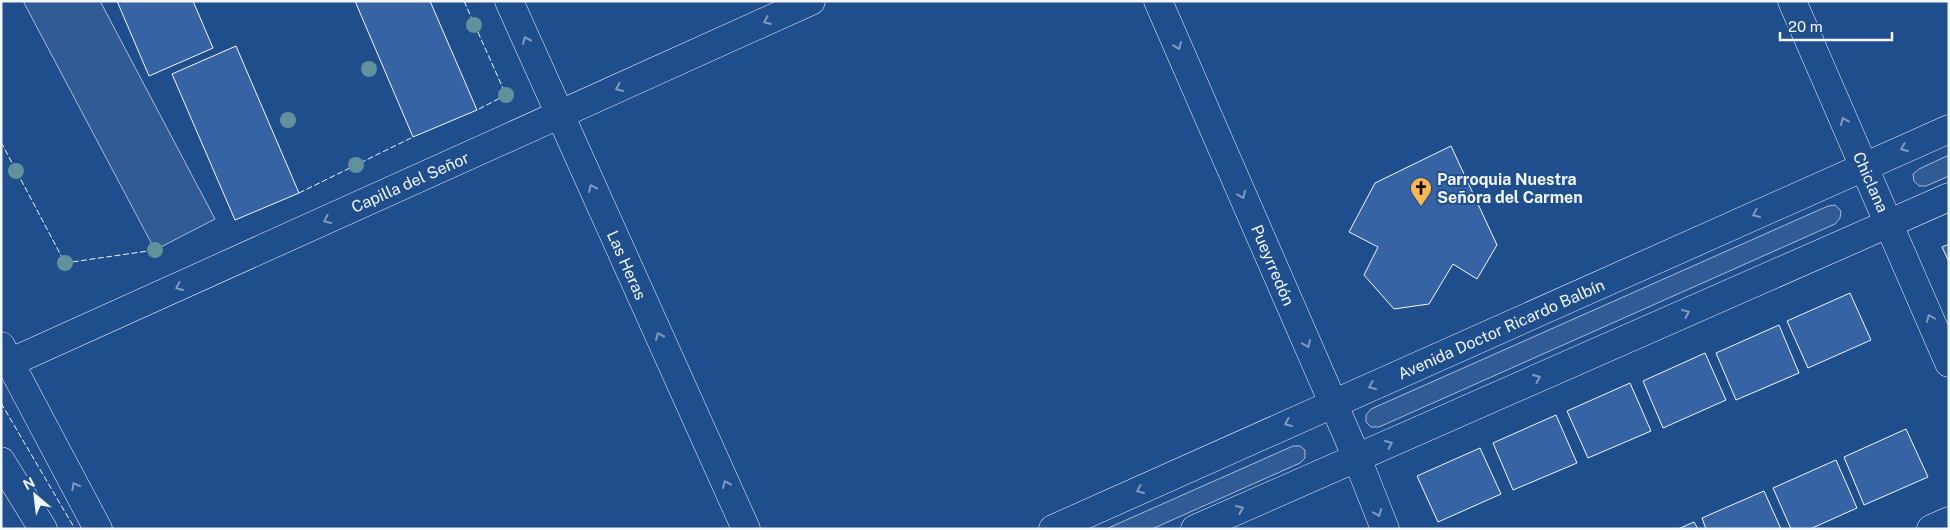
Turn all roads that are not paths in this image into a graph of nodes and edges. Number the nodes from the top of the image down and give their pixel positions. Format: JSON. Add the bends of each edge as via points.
{"nodes":[{"id":1,"x":509,"y":1,"type":"edge"},
{"id":2,"x":811,"y":1,"type":"edge"},
{"id":3,"x":1158,"y":1,"type":"edge"},
{"id":4,"x":1792,"y":1,"type":"edge"},
{"id":5,"x":559,"y":115,"type":"junction"},
{"id":6,"x":1949,"y":129,"type":"edge"},
{"id":7,"x":1864,"y":166,"type":"junction"},
{"id":8,"x":1949,"y":197,"type":"edge"},
{"id":9,"x":1889,"y":223,"type":"junction"},
{"id":10,"x":5,"y":355,"type":"edge"},
{"id":11,"x":1949,"y":363,"type":"edge"},
{"id":12,"x":1333,"y":403,"type":"junction"},
{"id":13,"x":1356,"y":458,"type":"junction"},
{"id":14,"x":1,"y":461,"type":"edge"},
{"id":15,"x":1949,"y":521,"type":"edge"},
{"id":16,"x":43,"y":529,"type":"edge"},
{"id":17,"x":98,"y":529,"type":"edge"},
{"id":18,"x":746,"y":529,"type":"edge"},
{"id":19,"x":1053,"y":529,"type":"edge"},
{"id":20,"x":1195,"y":529,"type":"edge"},
{"id":21,"x":1385,"y":529,"type":"edge"},
{"id":22,"x":1931,"y":529,"type":"edge"}],
"edges":[{"from":5,"to":1,"type":"main road","name":"Las Heras","one_way":true},
{"from":2,"to":5,"type":"main road","name":"Capilla del Señor","one_way":true},
{"from":3,"to":12,"type":"main road","name":"Pueyrredón","one_way":true},
{"from":7,"to":4,"type":"main road","name":"Chiclana","one_way":true},
{"from":5,"to":10,"type":"main road","name":"Capilla del Señor","one_way":true},
{"from":18,"to":5,"type":"main road","name":"Las Heras","one_way":true},
{"from":6,"to":7,"type":"main road","name":"Avenida Doctor Ricardo Balbín","one_way":true},
{"from":7,"to":9,"type":"main road","name":"Chiclana"},
{"from":7,"to":12,"type":"main road","name":"Avenida Doctor Ricardo Balbín","one_way":true,"via":[[1449,354]]},
{"from":8,"to":9,"type":"main road"},
{"from":11,"to":9,"type":"main road","name":"Chiclana","one_way":true},
{"from":13,"to":9,"type":"main road","one_way":true},
{"from":17,"to":10,"type":"main road","one_way":true},
{"from":12,"to":13,"type":"main road","name":"Pueyrredón"},
{"from":12,"to":19,"type":"main road","name":"Avenida Doctor Ricardo Balbín","one_way":true},
{"from":20,"to":13,"type":"main road","one_way":true},
{"from":13,"to":21,"type":"main road","name":"Pueyrredón","one_way":true},
{"from":14,"to":16,"type":"main road"},
{"from":15,"to":22,"type":"main road"}]}
